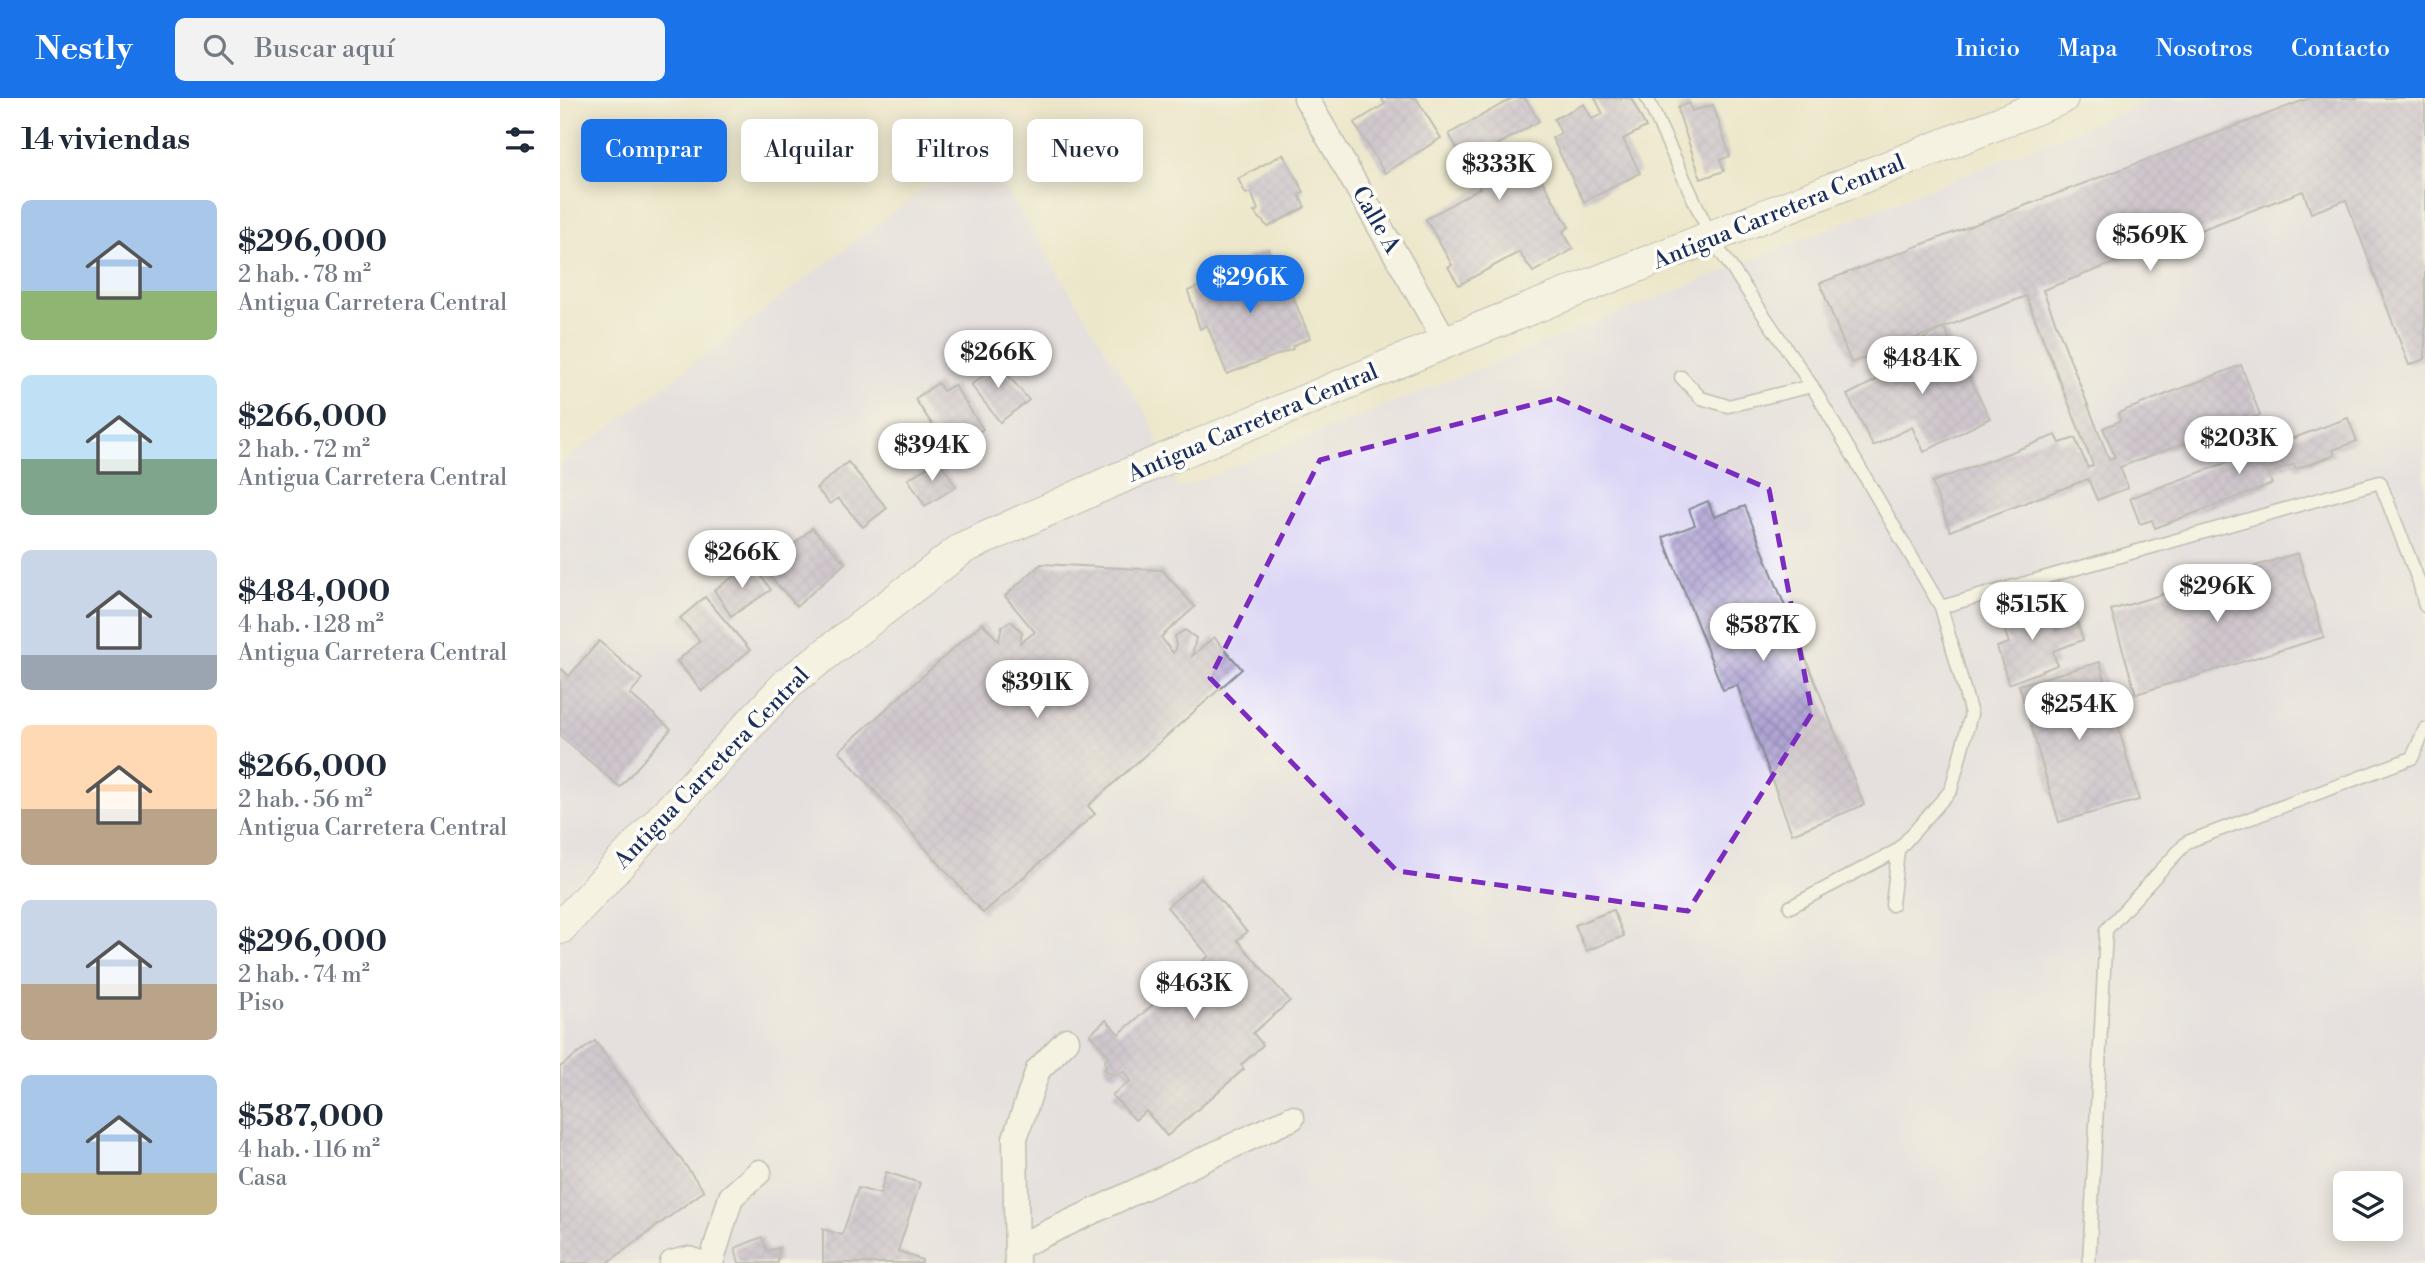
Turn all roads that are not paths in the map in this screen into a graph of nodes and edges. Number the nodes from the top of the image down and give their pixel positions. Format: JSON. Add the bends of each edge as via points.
{"nodes":[{"id":1,"x":1306,"y":98,"type":"edge"},
{"id":2,"x":1647,"y":98,"type":"edge"},
{"id":3,"x":2062,"y":98,"type":"edge"},
{"id":4,"x":1712,"y":239,"type":"junction"},
{"id":5,"x":1446,"y":342,"type":"junction"},
{"id":6,"x":1681,"y":377,"type":"dead end"},
{"id":7,"x":1812,"y":386,"type":"junction"},
{"id":8,"x":2422,"y":581,"type":"edge"},
{"id":9,"x":2425,"y":606,"type":"edge"},
{"id":10,"x":1941,"y":607,"type":"junction"},
{"id":11,"x":2425,"y":729,"type":"edge"},
{"id":12,"x":1898,"y":850,"type":"junction"},
{"id":13,"x":1892,"y":905,"type":"dead end"},
{"id":14,"x":1790,"y":907,"type":"dead end"},
{"id":15,"x":560,"y":928,"type":"edge"},
{"id":16,"x":1067,"y":1040,"type":"dead end"},
{"id":17,"x":1292,"y":1118,"type":"dead end"},
{"id":18,"x":759,"y":1172,"type":"dead end"},
{"id":19,"x":1017,"y":1255,"type":"edge"},
{"id":20,"x":672,"y":1263,"type":"edge"},
{"id":21,"x":701,"y":1263,"type":"edge"},
{"id":22,"x":711,"y":1263,"type":"edge"},
{"id":23,"x":2089,"y":1263,"type":"edge"}],
"edges":[{"from":1,"to":5,"type":"street","name":"Calle A"},
{"from":2,"to":4,"type":"lane"},
{"from":3,"to":4,"type":"street","name":"Antigua Carretera Central"},
{"from":4,"to":5,"type":"street","name":"Antigua Carretera Central"},
{"from":4,"to":7,"type":"lane"},
{"from":5,"to":15,"type":"street","name":"Antigua Carretera Central","via":[[963,548],[788,684]]},
{"from":6,"to":7,"type":"lane","via":[[1702,398],[1728,406]]},
{"from":7,"to":10,"type":"lane"},
{"from":8,"to":9,"type":"lane"},
{"from":8,"to":10,"type":"lane","via":[[2380,482]]},
{"from":10,"to":12,"type":"lane","via":[[1971,714],[1951,790]]},
{"from":11,"to":23,"type":"lane","via":[[2412,758],[2187,842],[2106,930]]},
{"from":12,"to":13,"type":"lane"},
{"from":12,"to":14,"type":"lane"},
{"from":16,"to":19,"type":"street","via":[[1038,1070],[1015,1138]]},
{"from":17,"to":19,"type":"street"},
{"from":18,"to":22,"type":"street","via":[[731,1197]]},
{"from":20,"to":21,"type":"street","via":[[688,1259]]}]}
